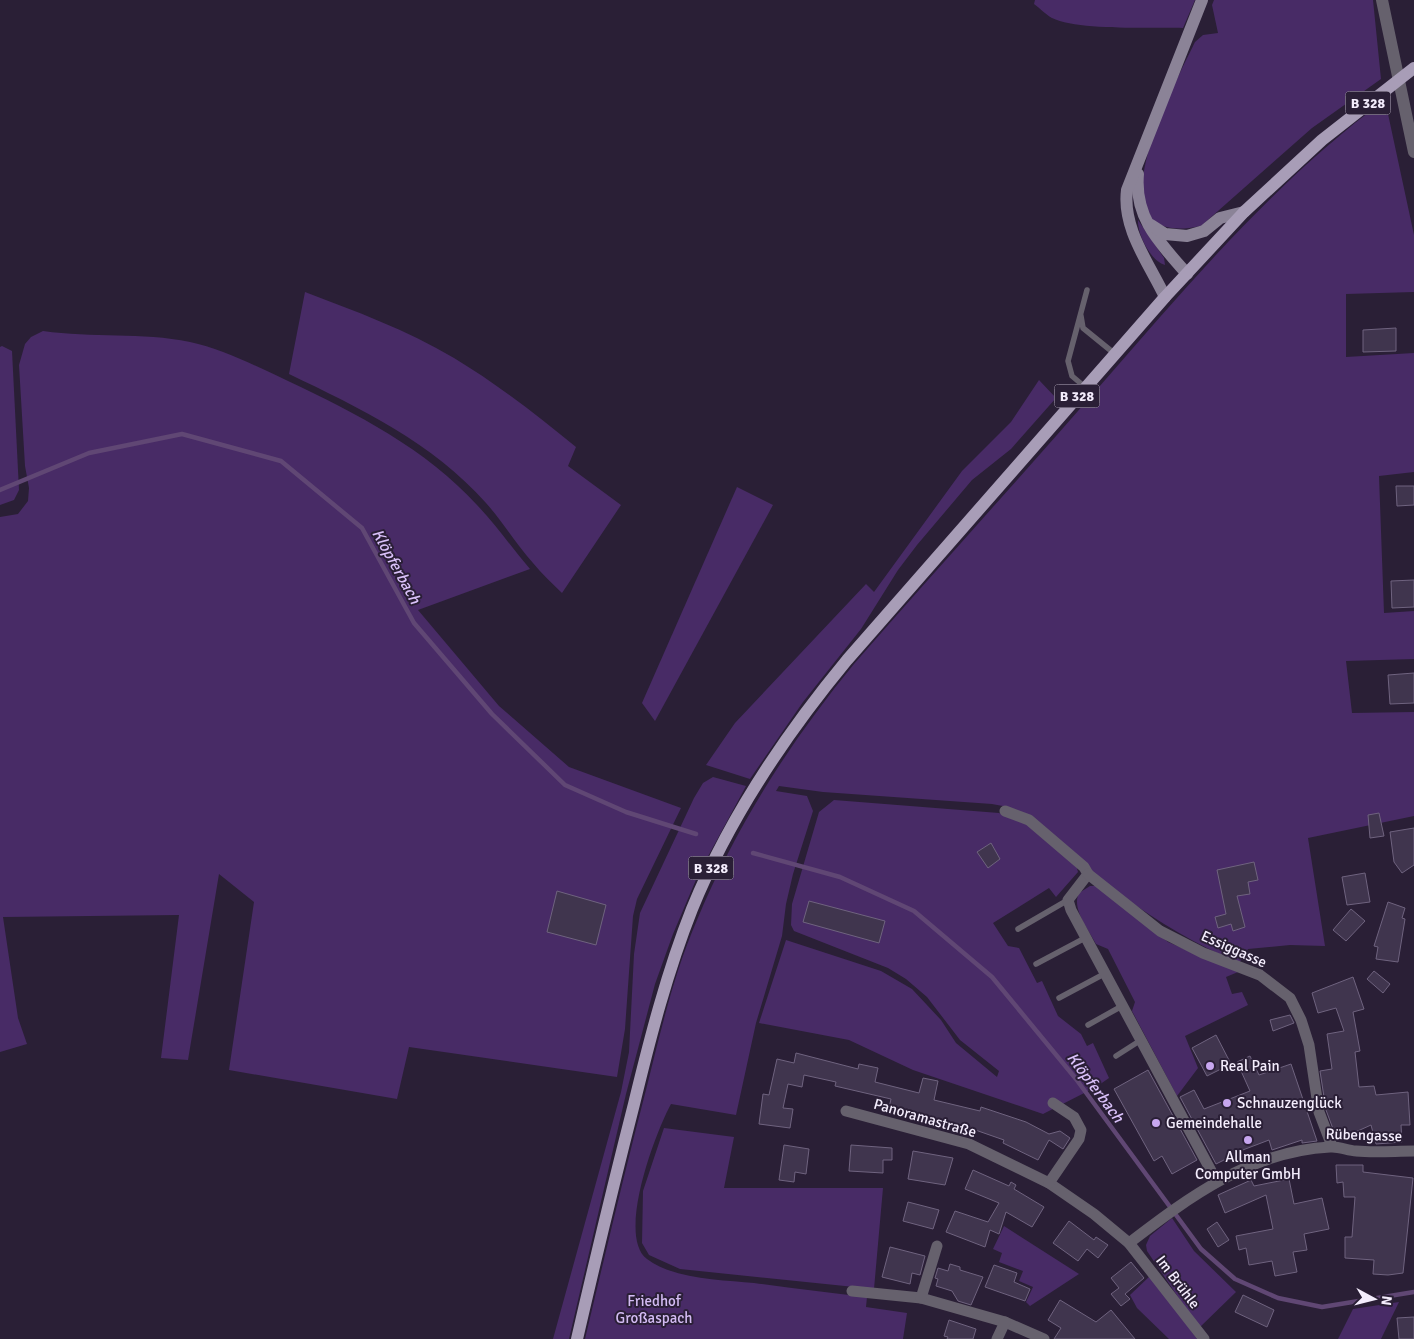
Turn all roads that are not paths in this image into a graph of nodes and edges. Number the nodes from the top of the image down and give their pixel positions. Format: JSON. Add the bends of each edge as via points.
{"nodes":[{"id":1,"x":1202,"y":0,"type":"edge"},
{"id":2,"x":1382,"y":0,"type":"edge"},
{"id":3,"x":1414,"y":68,"type":"edge"},
{"id":4,"x":1414,"y":152,"type":"edge"},
{"id":5,"x":1139,"y":163,"type":"junction"},
{"id":6,"x":1244,"y":212,"type":"junction"},
{"id":7,"x":1145,"y":220,"type":"junction"},
{"id":8,"x":1187,"y":274,"type":"junction"},
{"id":9,"x":1086,"y":290,"type":"dead end"},
{"id":10,"x":1165,"y":296,"type":"junction"},
{"id":11,"x":1080,"y":313,"type":"junction"},
{"id":12,"x":1114,"y":354,"type":"junction"},
{"id":13,"x":1085,"y":387,"type":"junction"},
{"id":14,"x":1005,"y":811,"type":"dead end"},
{"id":15,"x":1088,"y":874,"type":"junction"},
{"id":16,"x":1068,"y":900,"type":"junction"},
{"id":17,"x":1018,"y":929,"type":"dead end"},
{"id":18,"x":1085,"y":938,"type":"junction"},
{"id":19,"x":1036,"y":964,"type":"dead end"},
{"id":20,"x":1104,"y":974,"type":"junction"},
{"id":21,"x":1059,"y":998,"type":"dead end"},
{"id":22,"x":1122,"y":1006,"type":"junction"},
{"id":23,"x":1088,"y":1025,"type":"dead end"},
{"id":24,"x":1141,"y":1040,"type":"junction"},
{"id":25,"x":1116,"y":1056,"type":"dead end"},
{"id":26,"x":1053,"y":1103,"type":"dead end"},
{"id":27,"x":846,"y":1111,"type":"dead end"},
{"id":28,"x":1332,"y":1146,"type":"junction"},
{"id":29,"x":1414,"y":1151,"type":"edge"},
{"id":30,"x":1216,"y":1180,"type":"junction"},
{"id":31,"x":1049,"y":1183,"type":"junction"},
{"id":32,"x":1129,"y":1243,"type":"junction"},
{"id":33,"x":937,"y":1246,"type":"dead end"},
{"id":34,"x":852,"y":1291,"type":"dead end"},
{"id":35,"x":921,"y":1298,"type":"junction"},
{"id":36,"x":1005,"y":1322,"type":"junction"},
{"id":37,"x":577,"y":1339,"type":"edge"},
{"id":38,"x":996,"y":1339,"type":"edge"},
{"id":39,"x":1044,"y":1339,"type":"edge"},
{"id":40,"x":1204,"y":1339,"type":"edge"}],
"edges":[{"from":1,"to":5,"type":"main road"},
{"from":2,"to":4,"type":"street"},
{"from":3,"to":6,"type":"main road","number":"B 328","via":[[1336,128]]},
{"from":5,"to":7,"type":"main road","via":[[1138,200]]},
{"from":5,"to":10,"type":"main road","via":[[1127,190],[1127,213],[1132,231]]},
{"from":6,"to":7,"type":"main road","via":[[1220,218],[1204,231],[1187,236],[1165,234]]},
{"from":6,"to":8,"type":"main road","number":"B 328"},
{"from":7,"to":8,"type":"main road"},
{"from":8,"to":10,"type":"main road","number":"B 328"},
{"from":9,"to":11,"type":"lane"},
{"from":10,"to":12,"type":"main road","number":"B 328"},
{"from":11,"to":12,"type":"lane","via":[[1083,328]]},
{"from":11,"to":13,"type":"lane","via":[[1068,361],[1072,376]]},
{"from":12,"to":13,"type":"main road","number":"B 328"},
{"from":13,"to":37,"type":"main road","number":"B 328","via":[[821,691],[776,754],[738,816],[693,907],[666,984],[624,1141]]},
{"from":14,"to":15,"type":"street","name":"Essiggasse","via":[[1029,820]]},
{"from":15,"to":16,"type":"street"},
{"from":15,"to":28,"type":"street","name":"Essiggasse","via":[[1160,931],[1260,976],[1290,998],[1309,1045],[1319,1112]]},
{"from":16,"to":17,"type":"lane"},
{"from":16,"to":18,"type":"street"},
{"from":18,"to":19,"type":"lane"},
{"from":18,"to":20,"type":"street"},
{"from":20,"to":21,"type":"lane"},
{"from":20,"to":22,"type":"street"},
{"from":22,"to":23,"type":"lane"},
{"from":22,"to":24,"type":"street"},
{"from":24,"to":25,"type":"lane"},
{"from":24,"to":30,"type":"street"},
{"from":26,"to":31,"type":"street","via":[[1074,1118],[1081,1130],[1079,1139]]},
{"from":27,"to":31,"type":"street","name":"Panoramastraße","via":[[969,1144]]},
{"from":28,"to":29,"type":"street","name":"Rübengasse","via":[[1355,1151]]},
{"from":28,"to":30,"type":"street","name":"Rübengasse","via":[[1289,1152]]},
{"from":30,"to":32,"type":"street","name":"Rübengasse","via":[[1184,1200]]},
{"from":31,"to":32,"type":"street","name":"Panoramastraße","via":[[1096,1212]]},
{"from":32,"to":40,"type":"street","name":"Im Brühle"},
{"from":33,"to":35,"type":"street"},
{"from":34,"to":35,"type":"street"},
{"from":35,"to":36,"type":"street"},
{"from":36,"to":38,"type":"street"},
{"from":36,"to":39,"type":"street"}]}
